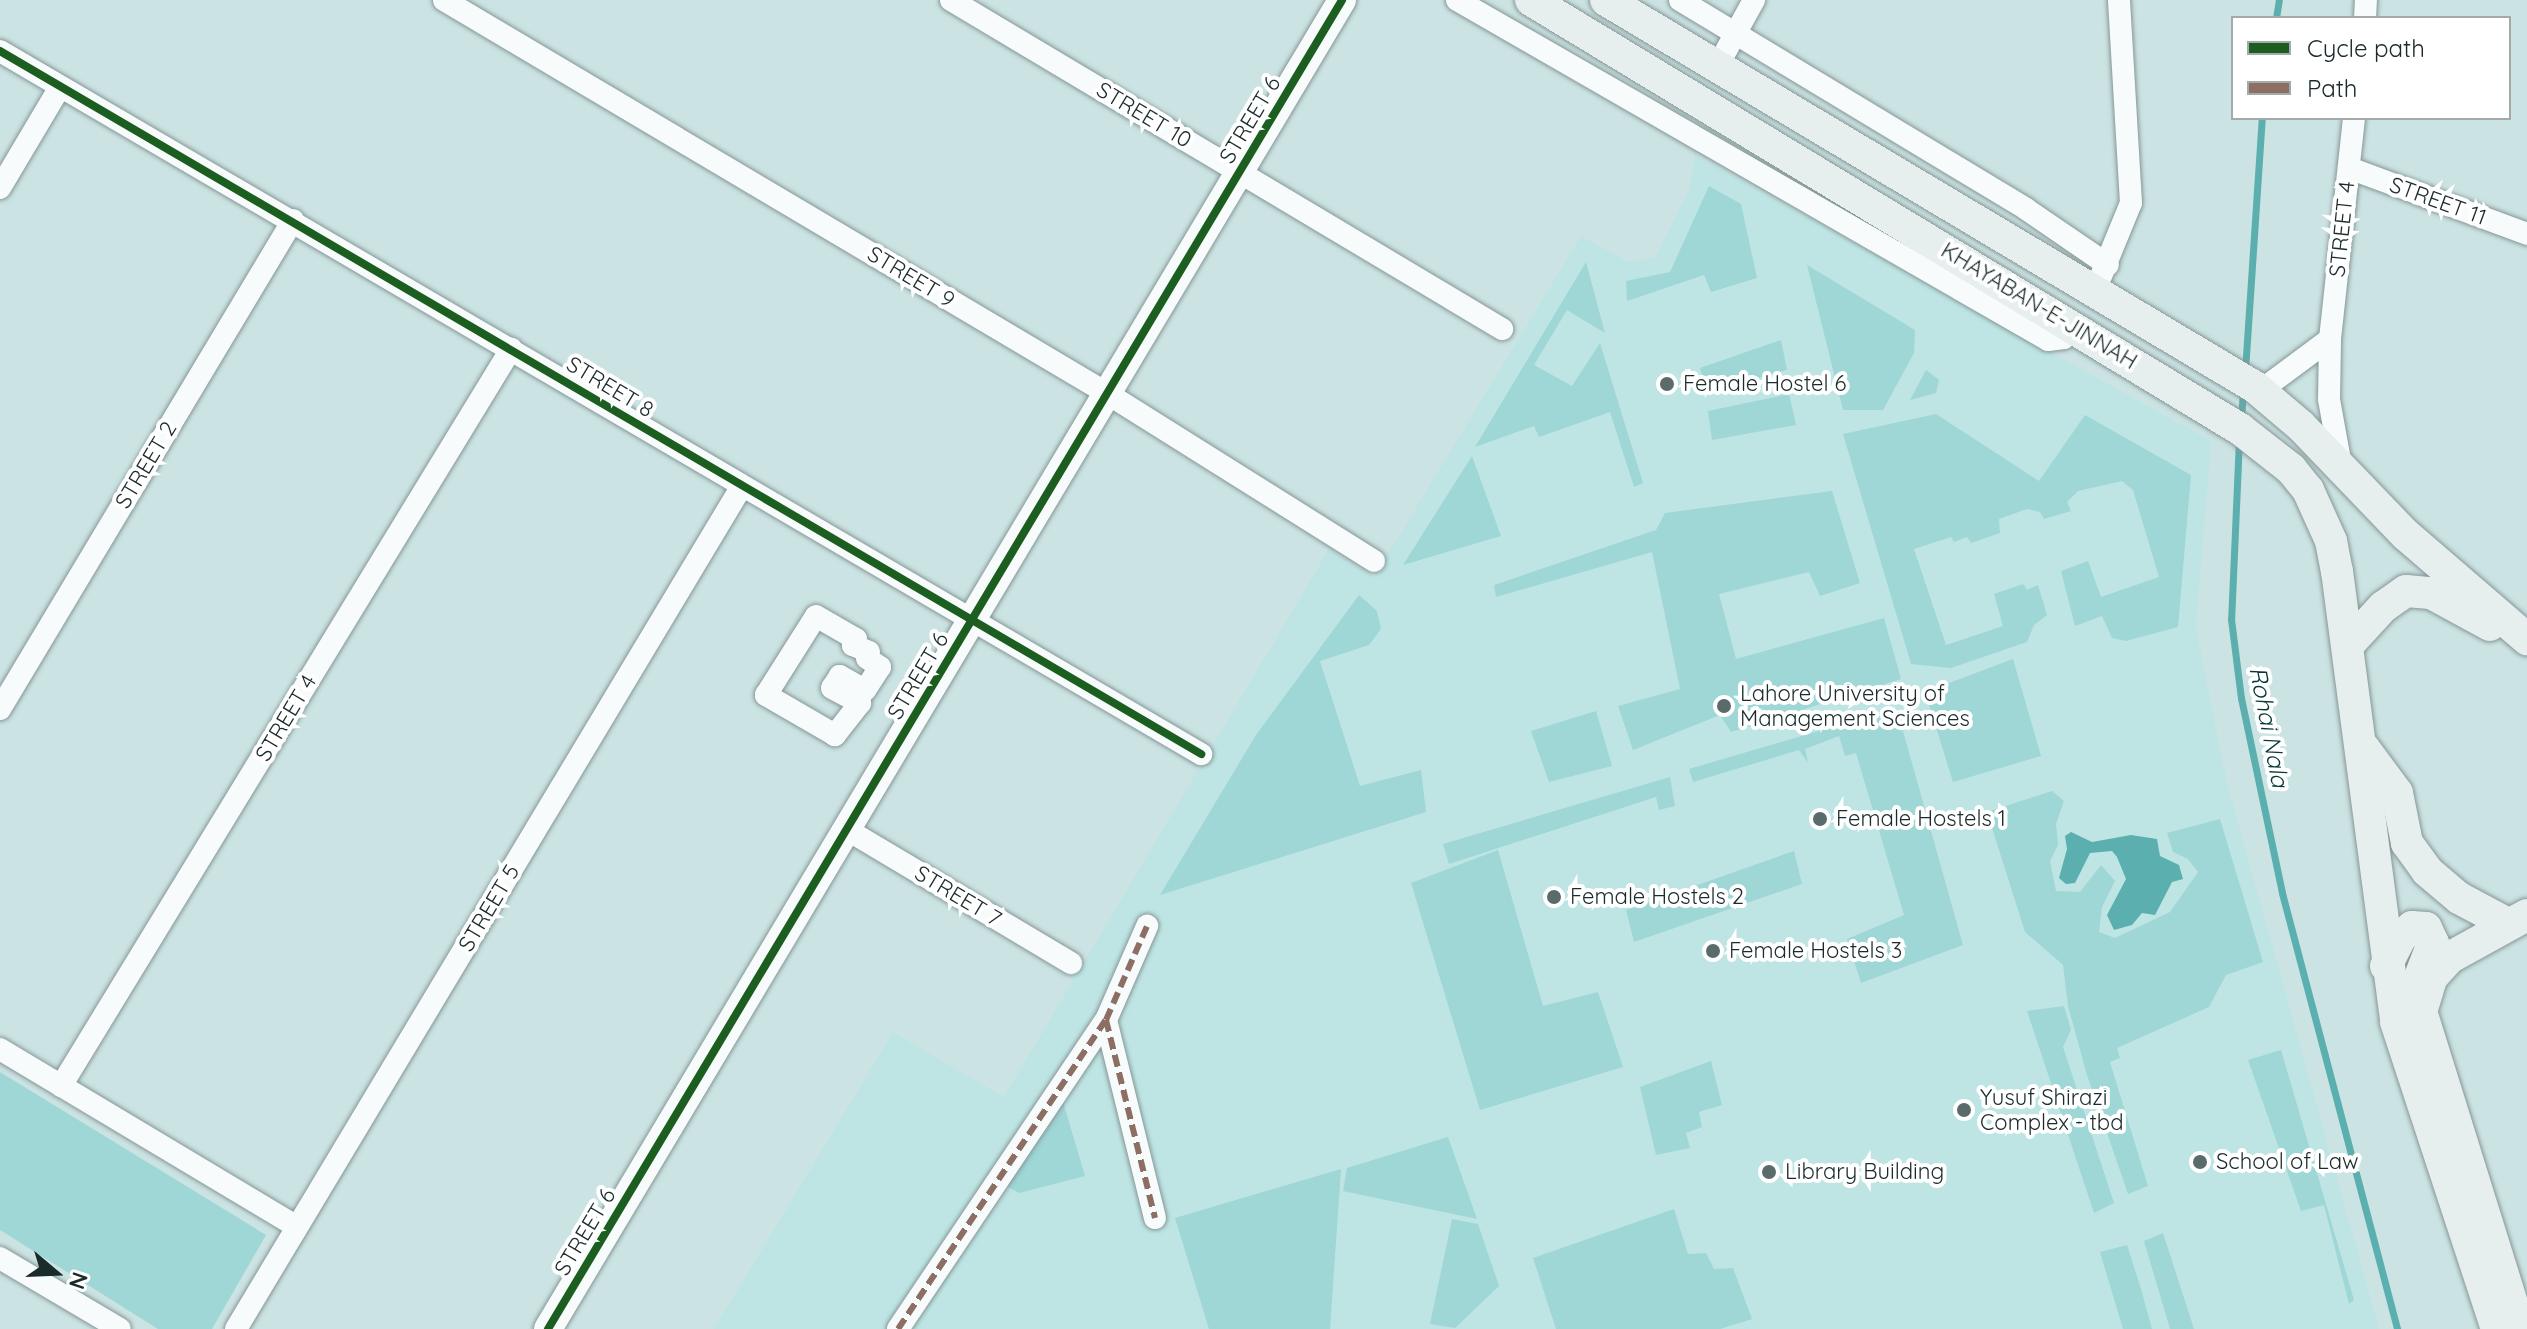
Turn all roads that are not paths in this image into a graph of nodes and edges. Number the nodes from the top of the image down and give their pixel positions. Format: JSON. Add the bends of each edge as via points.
{"nodes":[{"id":1,"x":444,"y":0,"type":"edge"},
{"id":2,"x":951,"y":0,"type":"edge"},
{"id":3,"x":1342,"y":0,"type":"edge"},
{"id":4,"x":1457,"y":0,"type":"edge"},
{"id":5,"x":1531,"y":0,"type":"edge"},
{"id":6,"x":1606,"y":0,"type":"edge"},
{"id":7,"x":1680,"y":0,"type":"edge"},
{"id":8,"x":1754,"y":0,"type":"edge"},
{"id":9,"x":2119,"y":0,"type":"edge"},
{"id":10,"x":1734,"y":33,"type":"junction"},
{"id":11,"x":0,"y":51,"type":"edge"},
{"id":12,"x":1717,"y":67,"type":"junction"},
{"id":13,"x":60,"y":87,"type":"junction"},
{"id":14,"x":2354,"y":120,"type":"edge"},
{"id":15,"x":2349,"y":168,"type":"junction"},
{"id":16,"x":1241,"y":172,"type":"junction"},
{"id":17,"x":0,"y":188,"type":"edge"},
{"id":18,"x":293,"y":220,"type":"junction"},
{"id":19,"x":2526,"y":230,"type":"edge"},
{"id":20,"x":2100,"y":277,"type":"junction"},
{"id":21,"x":2072,"y":325,"type":"junction"},
{"id":22,"x":1502,"y":329,"type":"dead end"},
{"id":23,"x":2330,"y":339,"type":"junction"},
{"id":24,"x":511,"y":349,"type":"junction"},
{"id":25,"x":2258,"y":389,"type":"junction"},
{"id":26,"x":1108,"y":394,"type":"junction"},
{"id":27,"x":2342,"y":468,"type":"junction"},
{"id":28,"x":742,"y":486,"type":"junction"},
{"id":29,"x":1374,"y":561,"type":"dead end"},
{"id":30,"x":972,"y":622,"type":"junction"},
{"id":31,"x":2527,"y":640,"type":"edge"},
{"id":32,"x":2348,"y":645,"type":"junction"},
{"id":33,"x":880,"y":667,"type":"joint"},
{"id":34,"x":0,"y":709,"type":"edge"},
{"id":35,"x":2363,"y":747,"type":"junction"},
{"id":36,"x":1201,"y":754,"type":"dead end"},
{"id":37,"x":846,"y":829,"type":"junction"},
{"id":38,"x":2517,"y":919,"type":"edge"},
{"id":39,"x":1147,"y":926,"type":"dead end"},
{"id":40,"x":1071,"y":963,"type":"dead end"},
{"id":41,"x":2386,"y":966,"type":"junction"},
{"id":42,"x":2421,"y":1012,"type":"junction"},
{"id":43,"x":1106,"y":1020,"type":"junction"},
{"id":44,"x":0,"y":1049,"type":"edge"},
{"id":45,"x":61,"y":1086,"type":"junction"},
{"id":46,"x":1155,"y":1218,"type":"dead end"},
{"id":47,"x":297,"y":1227,"type":"junction"},
{"id":48,"x":0,"y":1258,"type":"edge"},
{"id":49,"x":120,"y":1329,"type":"edge"},
{"id":50,"x":236,"y":1329,"type":"edge"},
{"id":51,"x":548,"y":1329,"type":"edge"},
{"id":52,"x":898,"y":1329,"type":"edge"},
{"id":53,"x":2497,"y":1329,"type":"edge"},
{"id":54,"x":2520,"y":1329,"type":"edge"}],
"edges":[{"from":1,"to":26,"type":"street","name":"STREET 9"},
{"from":2,"to":16,"type":"street","name":"STREET 10"},
{"from":3,"to":16,"type":"street","name":"STREET 6"},
{"from":4,"to":21,"type":"street","via":[[2048,340],[2064,338]]},
{"from":5,"to":21,"type":"main road","name":"KHAYABAN-E-JINNAH"},
{"from":6,"to":12,"type":"main road","name":"KHAYABAN-E-JINNAH"},
{"from":7,"to":10,"type":"street"},
{"from":8,"to":10,"type":"street"},
{"from":9,"to":20,"type":"street","via":[[2131,203]]},
{"from":10,"to":12,"type":"street"},
{"from":10,"to":20,"type":"street","via":[[2026,209]]},
{"from":11,"to":13,"type":"street","name":"STREET 8"},
{"from":12,"to":20,"type":"main road","name":"KHAYABAN-E-JINNAH"},
{"from":13,"to":17,"type":"street"},
{"from":13,"to":18,"type":"street","name":"STREET 8"},
{"from":14,"to":15,"type":"street","name":"STREET 4"},
{"from":15,"to":19,"type":"street","name":"STREET 11"},
{"from":15,"to":23,"type":"street","name":"STREET 4"},
{"from":16,"to":22,"type":"street","name":"STREET 10"},
{"from":16,"to":26,"type":"street","name":"STREET 6"},
{"from":18,"to":24,"type":"street","name":"STREET 8"},
{"from":18,"to":34,"type":"street","name":"STREET 2"},
{"from":20,"to":25,"type":"main road","name":"KHAYABAN-E-JINNAH"},
{"from":21,"to":32,"type":"main road","name":"KHAYABAN-E-JINNAH","via":[[2263,445],[2291,469],[2319,509],[2331,541]]},
{"from":23,"to":25,"type":"street"},
{"from":23,"to":27,"type":"street","name":"STREET 4","via":[[2329,399]]},
{"from":24,"to":28,"type":"street","name":"STREET 8"},
{"from":24,"to":45,"type":"street","name":"STREET 4"},
{"from":25,"to":27,"type":"main road","name":"KHAYABAN-E-JINNAH"},
{"from":26,"to":29,"type":"street","name":"STREET 9"},
{"from":26,"to":30,"type":"street","name":"STREET 6"},
{"from":27,"to":31,"type":"main road","name":"KHAYABAN-E-JINNAH","via":[[2406,535]]},
{"from":28,"to":30,"type":"street","name":"STREET 8"},
{"from":28,"to":47,"type":"street","name":"STREET 5"},
{"from":30,"to":36,"type":"street","name":"STREET 8"},
{"from":30,"to":37,"type":"street","name":"STREET 6"},
{"from":31,"to":32,"type":"main road","via":[[2421,590],[2395,596]]},
{"from":32,"to":35,"type":"main road","name":"KHAYABAN-E-JINNAH"},
{"from":33,"to":33,"type":"street","via":[[865,690],[840,676],[832,688],[860,703],[835,735],[766,695],[816,616],[856,639],[853,645],[869,652],[867,658]]},
{"from":35,"to":38,"type":"main road","via":[[2397,793],[2407,843],[2427,871],[2459,898]]},
{"from":35,"to":41,"type":"main road","name":"KHAYABAN-E-JINNAH"},
{"from":37,"to":40,"type":"street","name":"STREET 7"},
{"from":37,"to":51,"type":"street","name":"STREET 6"},
{"from":38,"to":42,"type":"main road","via":[[2440,967],[2426,989]]},
{"from":39,"to":43,"type":"street"},
{"from":41,"to":42,"type":"main road","via":[[2412,927],[2431,933],[2433,943],[2418,983]]},
{"from":41,"to":53,"type":"main road","name":"KHAYABAN-E-JINNAH","via":[[2396,1022]]},
{"from":42,"to":54,"type":"main road"},
{"from":43,"to":46,"type":"street"},
{"from":43,"to":52,"type":"street"},
{"from":44,"to":45,"type":"street"},
{"from":45,"to":47,"type":"street"},
{"from":47,"to":50,"type":"street","name":"STREET 5"},
{"from":48,"to":49,"type":"street"}]}
